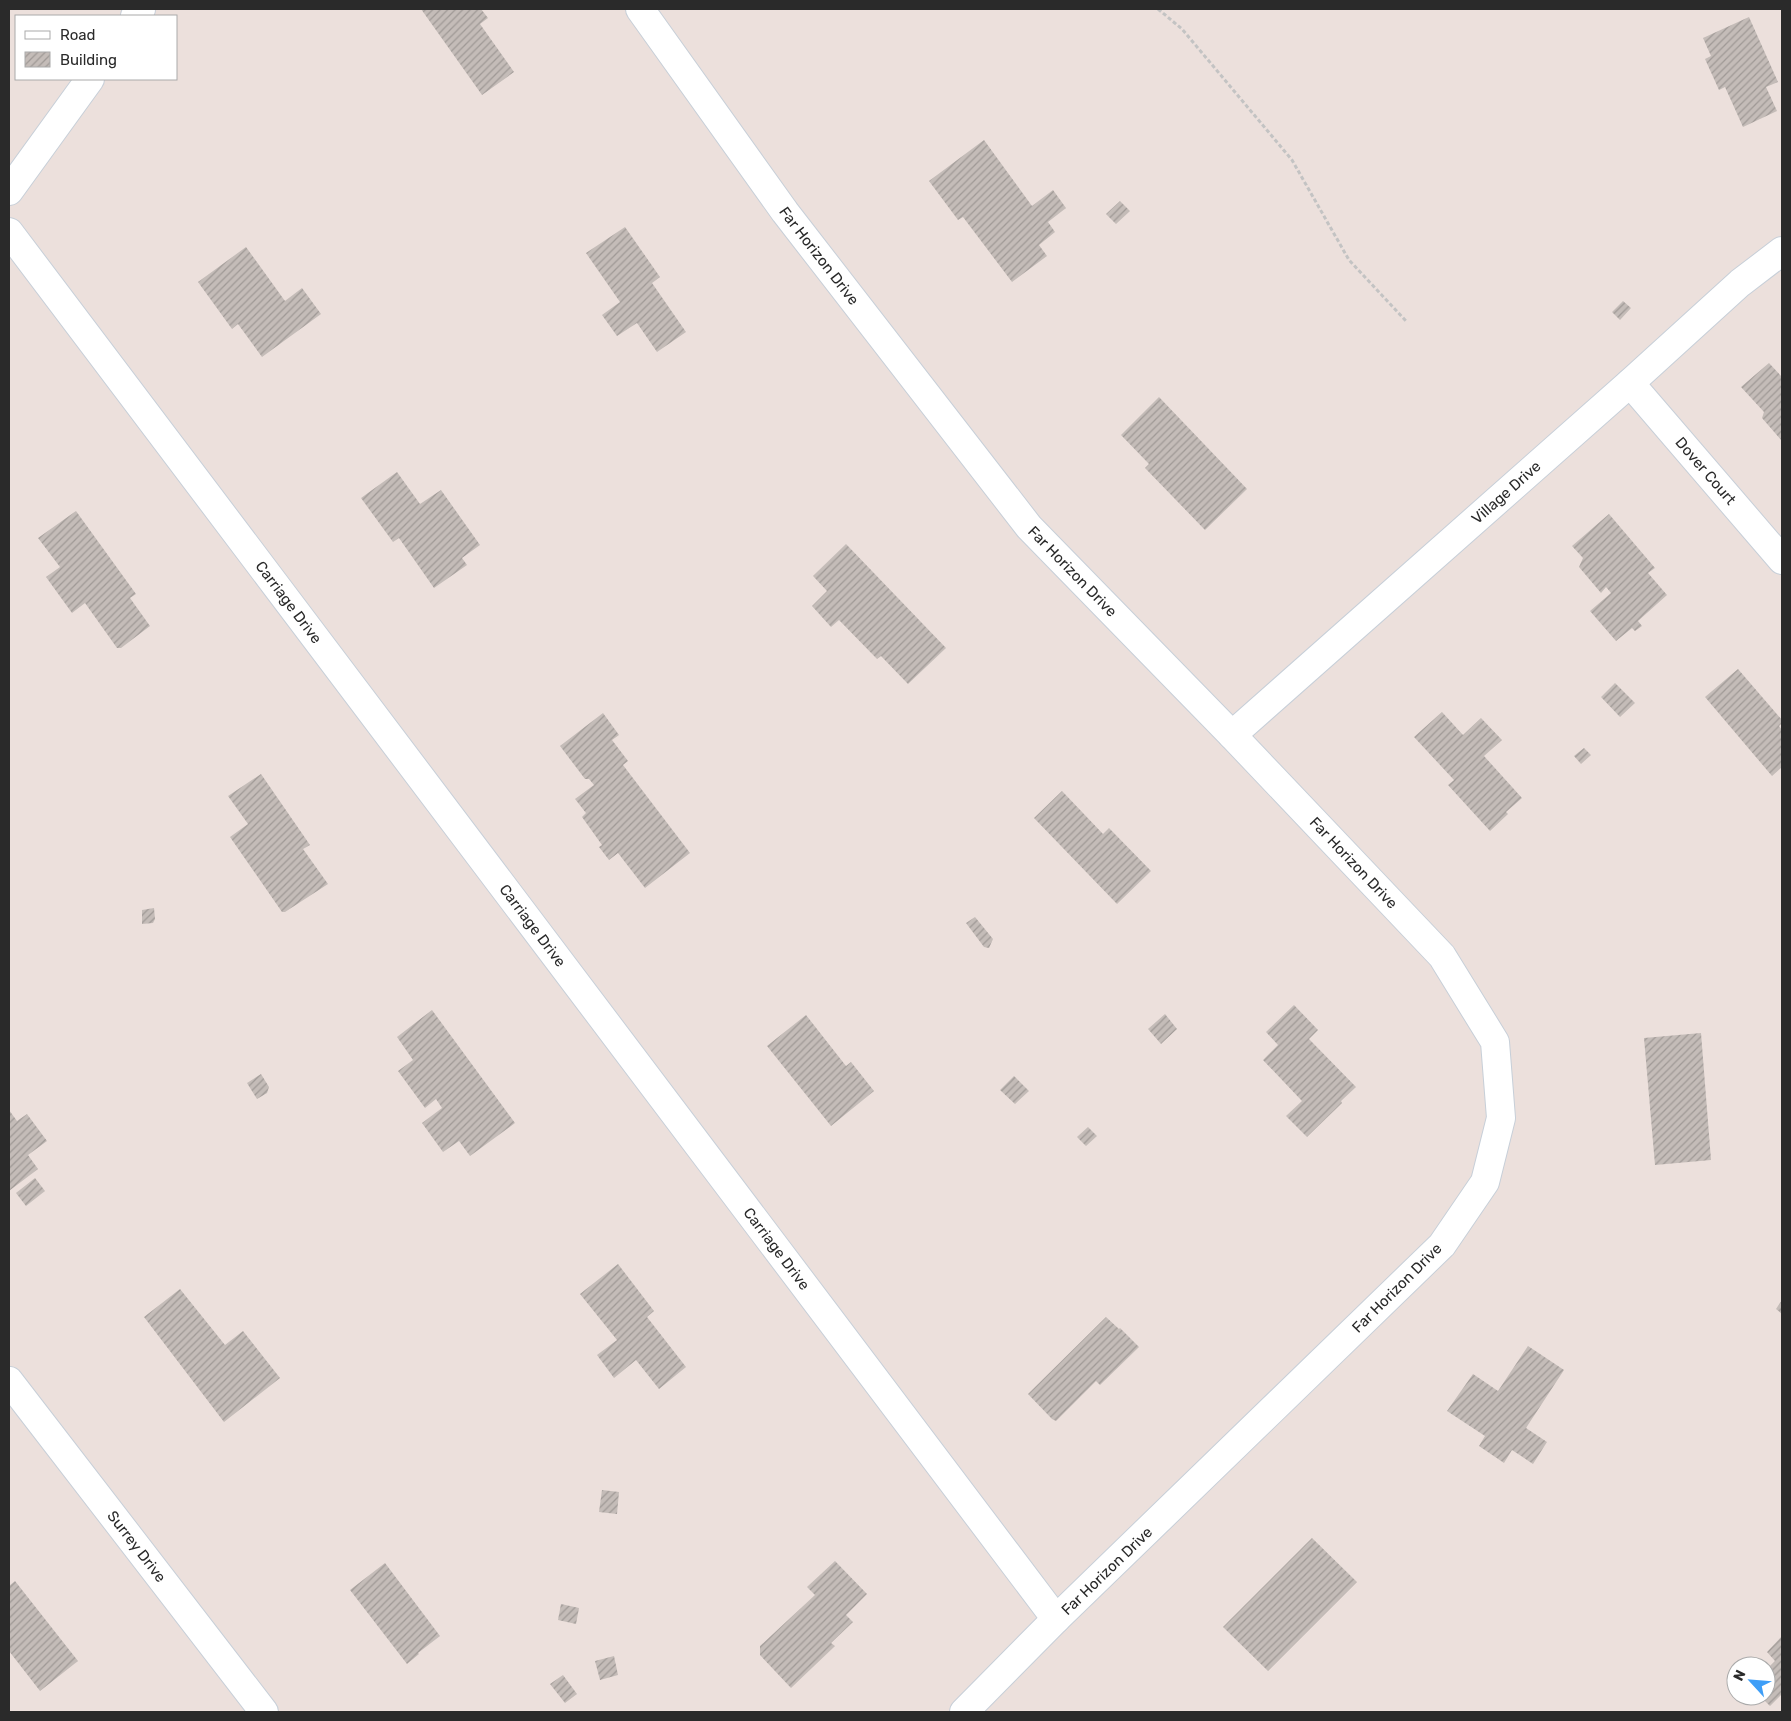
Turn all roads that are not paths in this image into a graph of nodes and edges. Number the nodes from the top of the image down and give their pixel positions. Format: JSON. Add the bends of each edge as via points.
{"nodes":[{"id":1,"x":640,"y":9,"type":"edge"},
{"id":2,"x":89,"y":80,"type":"edge"},
{"id":3,"x":9,"y":191,"type":"edge"},
{"id":4,"x":9,"y":232,"type":"edge"},
{"id":5,"x":1782,"y":251,"type":"edge"},
{"id":6,"x":1630,"y":383,"type":"junction"},
{"id":7,"x":1782,"y":560,"type":"edge"},
{"id":8,"x":1232,"y":735,"type":"junction"},
{"id":9,"x":9,"y":1381,"type":"edge"},
{"id":10,"x":1056,"y":1620,"type":"junction"},
{"id":11,"x":264,"y":1712,"type":"edge"},
{"id":12,"x":964,"y":1712,"type":"edge"}],
"edges":[{"from":1,"to":8,"type":"street","name":"Far Horizon Drive","via":[[785,212],[1029,527]]},
{"from":2,"to":3,"type":"street"},
{"from":4,"to":10,"type":"street","name":"Carriage Drive"},
{"from":5,"to":6,"type":"street","name":"Village Drive","via":[[1740,283]]},
{"from":6,"to":7,"type":"street","name":"Dover Court"},
{"from":6,"to":8,"type":"street","name":"Village Drive"},
{"from":8,"to":10,"type":"street","name":"Far Horizon Drive","via":[[1442,956],[1495,1042],[1501,1118],[1485,1182],[1442,1245]]},
{"from":9,"to":11,"type":"street","name":"Surrey Drive"},
{"from":10,"to":12,"type":"street","name":"Far Horizon Drive"}]}
